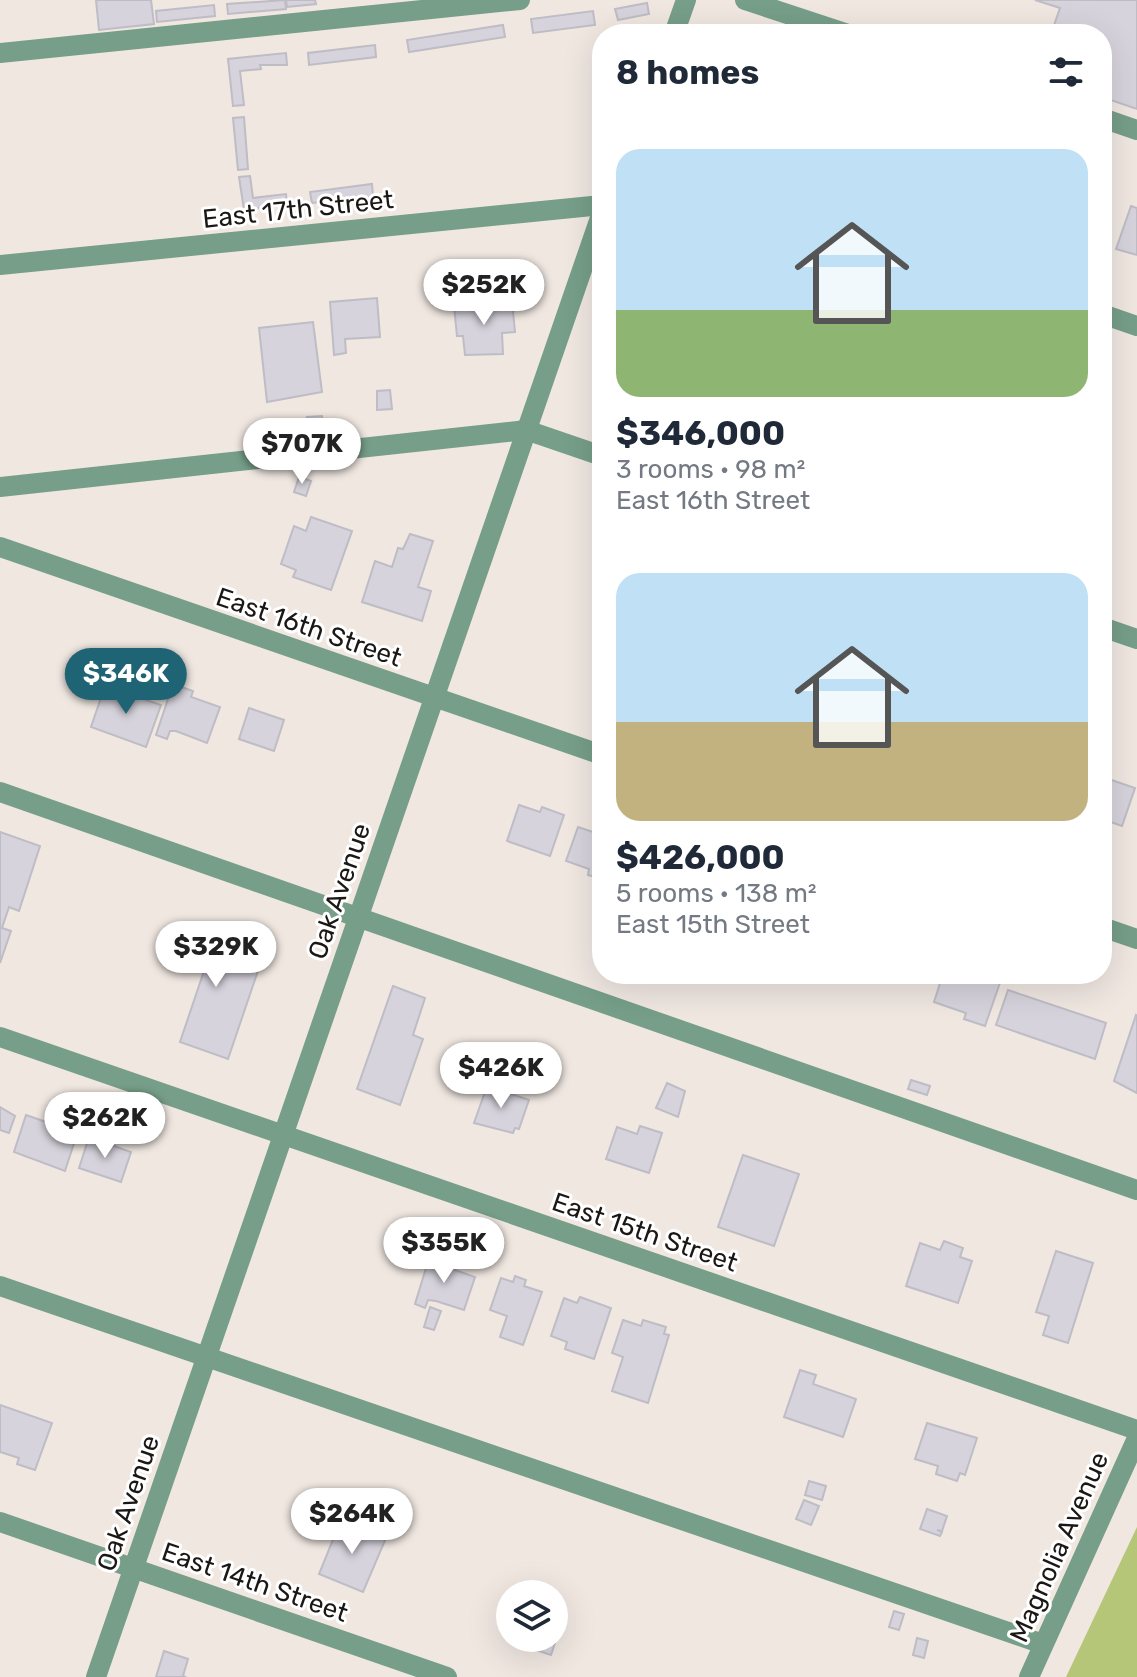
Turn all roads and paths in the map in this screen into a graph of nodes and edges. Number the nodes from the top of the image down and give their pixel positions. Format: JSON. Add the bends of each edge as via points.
{"nodes":[{"id":1,"x":520,"y":0,"type":"edge"},
{"id":2,"x":686,"y":0,"type":"edge"},
{"id":3,"x":745,"y":0,"type":"edge"},
{"id":4,"x":678,"y":24,"type":"edge"},
{"id":5,"x":818,"y":24,"type":"edge"},
{"id":6,"x":0,"y":53,"type":"edge"},
{"id":7,"x":1112,"y":121,"type":"edge"},
{"id":8,"x":1137,"y":130,"type":"edge"},
{"id":9,"x":592,"y":206,"type":"edge"},
{"id":10,"x":592,"y":241,"type":"edge"},
{"id":11,"x":0,"y":265,"type":"edge"},
{"id":12,"x":1112,"y":317,"type":"edge"},
{"id":13,"x":1137,"y":326,"type":"edge"},
{"id":14,"x":526,"y":430,"type":"junction"},
{"id":15,"x":592,"y":453,"type":"edge"},
{"id":16,"x":0,"y":487,"type":"edge"},
{"id":17,"x":0,"y":547,"type":"edge"},
{"id":18,"x":1112,"y":630,"type":"edge"},
{"id":19,"x":1137,"y":639,"type":"edge"},
{"id":20,"x":433,"y":697,"type":"junction"},
{"id":21,"x":592,"y":752,"type":"edge"},
{"id":22,"x":0,"y":792,"type":"edge"},
{"id":23,"x":358,"y":916,"type":"junction"},
{"id":24,"x":1112,"y":930,"type":"edge"},
{"id":25,"x":1137,"y":939,"type":"edge"},
{"id":26,"x":0,"y":1037,"type":"edge"},
{"id":27,"x":283,"y":1135,"type":"junction"},
{"id":28,"x":1137,"y":1190,"type":"edge"},
{"id":29,"x":0,"y":1286,"type":"edge"},
{"id":30,"x":206,"y":1357,"type":"junction"},
{"id":31,"x":1137,"y":1430,"type":"edge"},
{"id":32,"x":1137,"y":1438,"type":"edge"},
{"id":33,"x":0,"y":1522,"type":"edge"},
{"id":34,"x":133,"y":1568,"type":"junction"},
{"id":35,"x":1043,"y":1644,"type":"junction"},
{"id":36,"x":96,"y":1677,"type":"edge"},
{"id":37,"x":447,"y":1677,"type":"edge"},
{"id":38,"x":1029,"y":1677,"type":"edge"}],
"edges":[{"from":1,"to":6,"type":"street"},
{"from":2,"to":4,"type":"street"},
{"from":3,"to":5,"type":"street"},
{"from":7,"to":8,"type":"street"},
{"from":9,"to":11,"type":"street","name":"East 17th Street"},
{"from":10,"to":14,"type":"street","name":"Oak Avenue"},
{"from":12,"to":13,"type":"street"},
{"from":14,"to":15,"type":"street"},
{"from":14,"to":16,"type":"street"},
{"from":14,"to":20,"type":"street","name":"Oak Avenue"},
{"from":17,"to":20,"type":"street","name":"East 16th Street"},
{"from":18,"to":19,"type":"street"},
{"from":20,"to":21,"type":"street","name":"East 16th Street"},
{"from":20,"to":23,"type":"street","name":"Oak Avenue"},
{"from":22,"to":23,"type":"street"},
{"from":23,"to":27,"type":"street","name":"Oak Avenue"},
{"from":23,"to":28,"type":"street"},
{"from":24,"to":25,"type":"street"},
{"from":26,"to":27,"type":"street","name":"East 15th Street"},
{"from":27,"to":30,"type":"street","name":"Oak Avenue"},
{"from":27,"to":31,"type":"street","name":"East 15th Street"},
{"from":29,"to":30,"type":"street"},
{"from":30,"to":34,"type":"street","name":"Oak Avenue"},
{"from":30,"to":35,"type":"street"},
{"from":32,"to":35,"type":"street","name":"Magnolia Avenue"},
{"from":33,"to":34,"type":"street","name":"East 14th Street"},
{"from":34,"to":36,"type":"street","name":"Oak Avenue"},
{"from":34,"to":37,"type":"street","name":"East 14th Street"},
{"from":35,"to":38,"type":"street","name":"Magnolia Avenue"}]}
